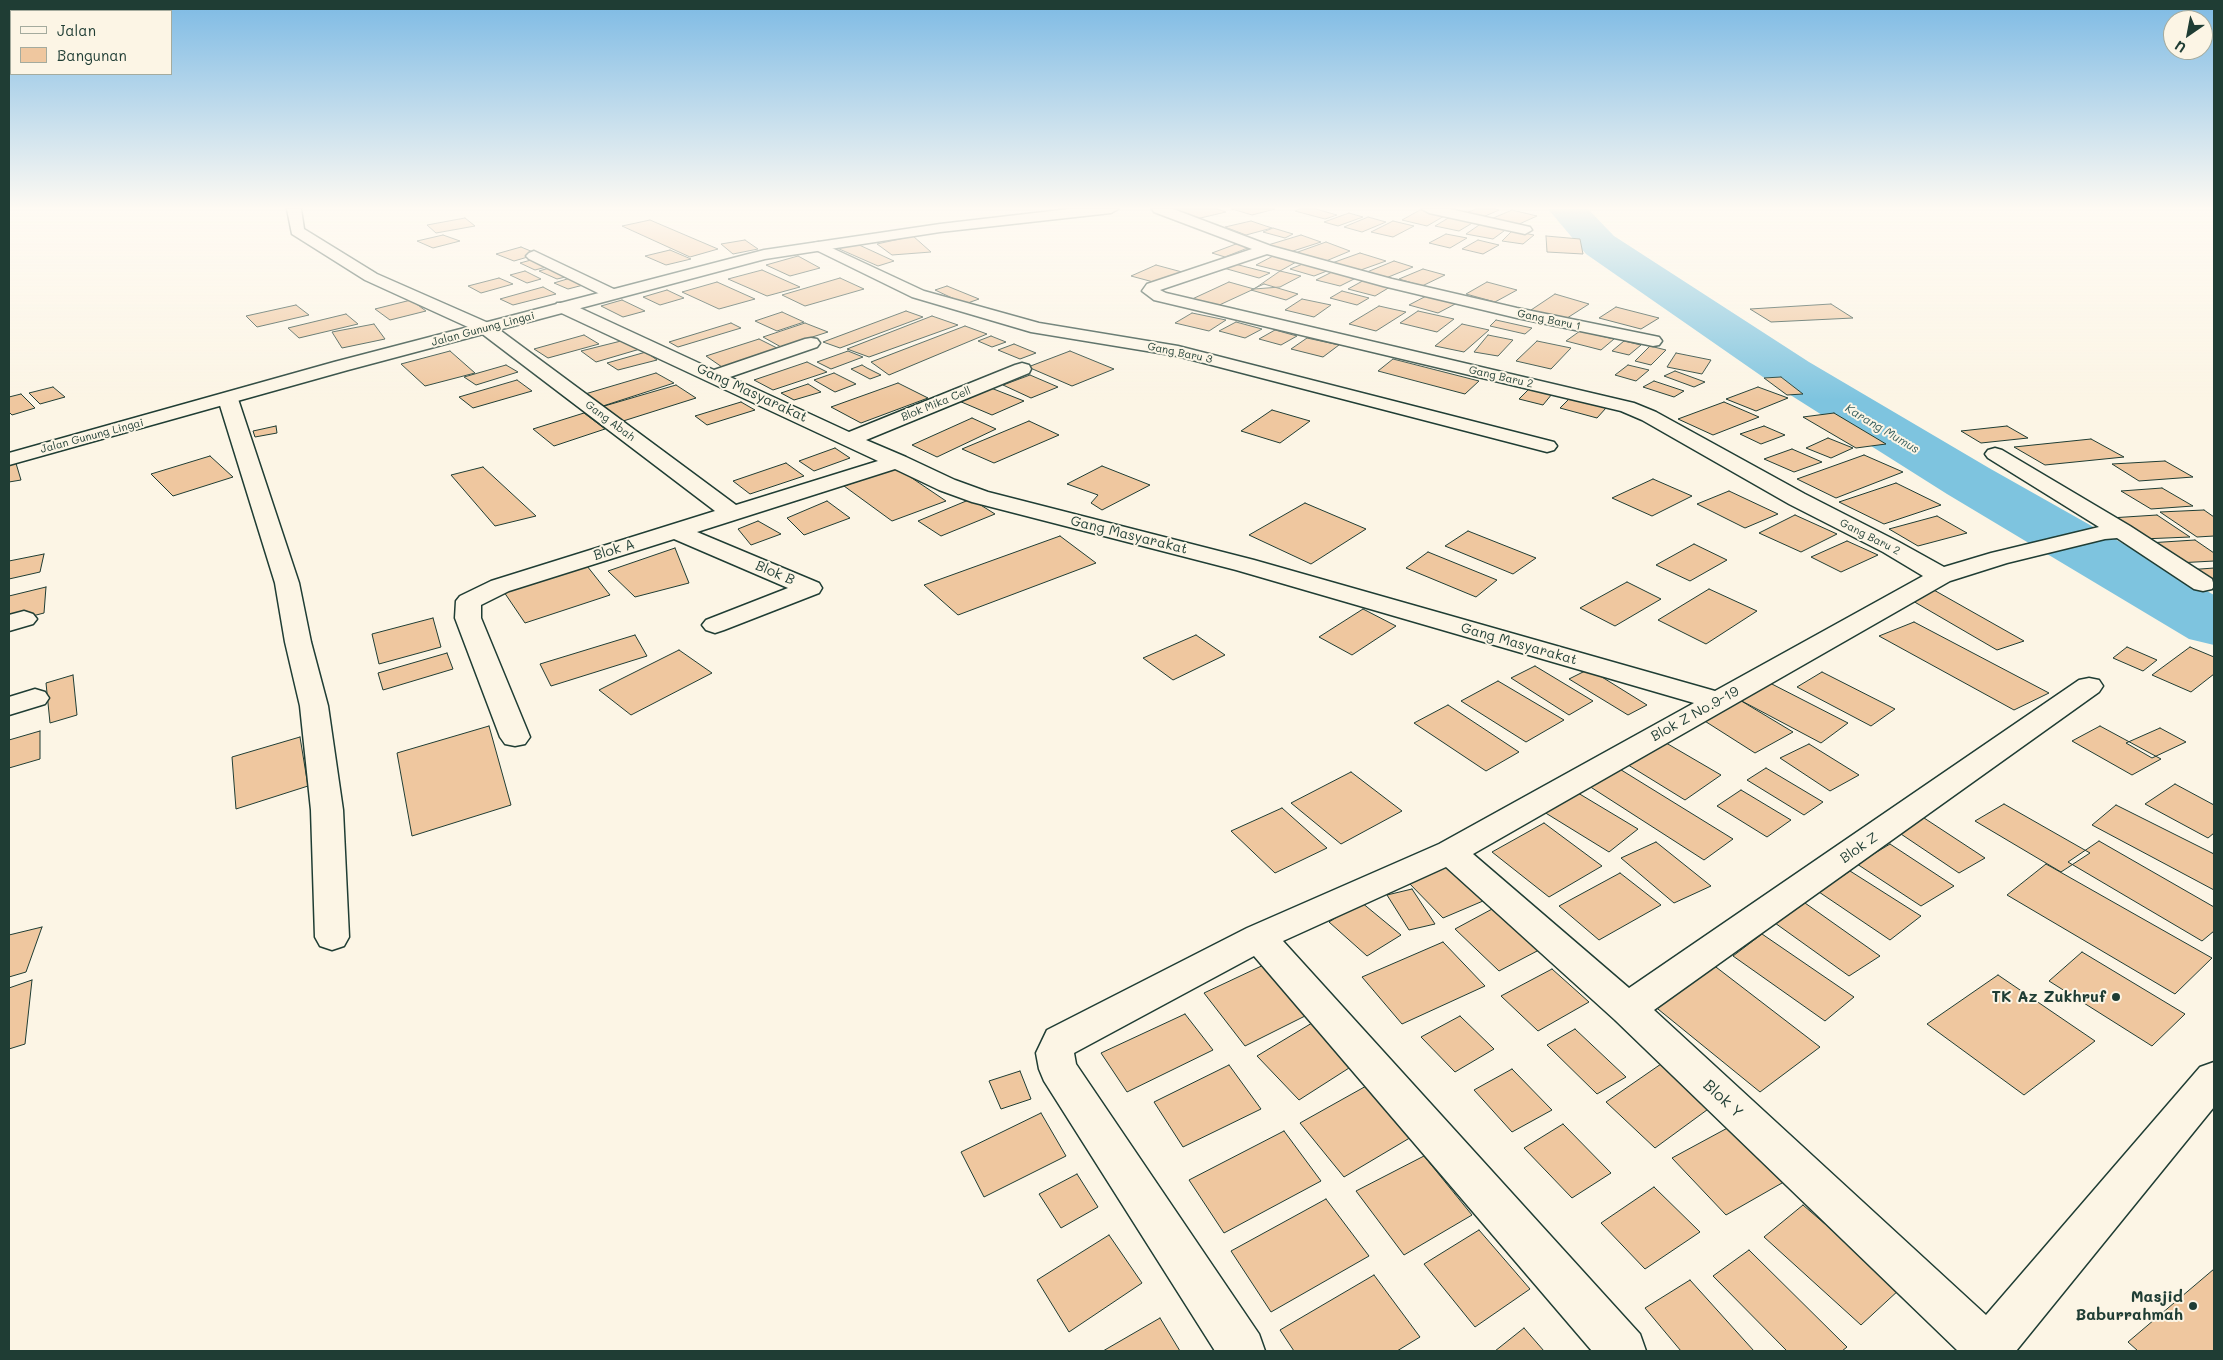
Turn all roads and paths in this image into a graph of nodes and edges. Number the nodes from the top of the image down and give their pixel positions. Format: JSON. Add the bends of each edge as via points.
{"nodes":[{"id":1,"x":364,"y":272,"type":"edge"},
{"id":2,"x":568,"y":272,"type":"edge"},
{"id":3,"x":696,"y":272,"type":"edge"},
{"id":4,"x":874,"y":272,"type":"edge"},
{"id":5,"x":1196,"y":272,"type":"edge"},
{"id":6,"x":1352,"y":272,"type":"edge"},
{"id":7,"x":612,"y":294,"type":"junction"},
{"id":8,"x":563,"y":307,"type":"junction"},
{"id":9,"x":486,"y":329,"type":"junction"},
{"id":10,"x":1653,"y":341,"type":"dead end"},
{"id":11,"x":811,"y":343,"type":"dead end"},
{"id":12,"x":1022,"y":369,"type":"dead end"},
{"id":13,"x":715,"y":376,"type":"junction"},
{"id":14,"x":228,"y":399,"type":"junction"},
{"id":15,"x":850,"y":439,"type":"junction"},
{"id":16,"x":1546,"y":446,"type":"dead end"},
{"id":17,"x":1995,"y":454,"type":"dead end"},
{"id":18,"x":9,"y":458,"type":"edge"},
{"id":19,"x":899,"y":461,"type":"junction"},
{"id":20,"x":732,"y":513,"type":"junction"},
{"id":21,"x":675,"y":531,"type":"junction"},
{"id":22,"x":2114,"y":532,"type":"junction"},
{"id":23,"x":1941,"y":576,"type":"junction"},
{"id":24,"x":2203,"y":584,"type":"dead end"},
{"id":25,"x":715,"y":625,"type":"dead end"},
{"id":26,"x":2089,"y":686,"type":"dead end"},
{"id":27,"x":1718,"y":701,"type":"junction"},
{"id":28,"x":515,"y":737,"type":"dead end"},
{"id":29,"x":1450,"y":852,"type":"junction"},
{"id":30,"x":332,"y":936,"type":"dead end"},
{"id":31,"x":1259,"y":936,"type":"junction"},
{"id":32,"x":1628,"y":1009,"type":"junction"},
{"id":33,"x":2214,"y":1079,"type":"edge"},
{"id":34,"x":1988,"y":1350,"type":"edge"},
{"id":35,"x":1242,"y":1351,"type":"edge"},
{"id":36,"x":1623,"y":1351,"type":"edge"}],
"edges":[{"from":1,"to":9,"type":"street","name":"Gang Abah"},
{"from":2,"to":7,"type":"street"},
{"from":3,"to":7,"type":"street","name":"Jalan Gunung Lingai"},
{"from":4,"to":16,"type":"street","name":"Gang Baru 3","via":[[918,294],[1037,328],[1178,351]]},
{"from":5,"to":23,"type":"street","name":"Gang Baru 2","via":[[1153,287],[1150,291],[1160,297],[1627,407]]},
{"from":6,"to":10,"type":"street","name":"Gang Baru 1","via":[[1517,313]]},
{"from":7,"to":8,"type":"street","name":"Jalan Gunung Lingai"},
{"from":8,"to":9,"type":"street","name":"Jalan Gunung Lingai"},
{"from":8,"to":13,"type":"street","name":"Gang Masyarakat"},
{"from":9,"to":14,"type":"street","name":"Jalan Gunung Lingai"},
{"from":9,"to":20,"type":"street","name":"Gang Abah"},
{"from":11,"to":13,"type":"street"},
{"from":12,"to":15,"type":"street","name":"Blok Mika Cell"},
{"from":13,"to":15,"type":"street","name":"Gang Masyarakat"},
{"from":14,"to":18,"type":"street","name":"Jalan Gunung Lingai"},
{"from":14,"to":30,"type":"street","via":[[287,583],[314,706],[327,810]]},
{"from":15,"to":19,"type":"street","name":"Gang Masyarakat"},
{"from":17,"to":22,"type":"street"},
{"from":19,"to":20,"type":"street","name":"Blok A"},
{"from":19,"to":27,"type":"street","name":"Gang Masyarakat","via":[[980,497],[1245,565]]},
{"from":20,"to":21,"type":"street","name":"Blok A"},
{"from":21,"to":25,"type":"street","name":"Blok B","via":[[810,588]]},
{"from":21,"to":28,"type":"street","name":"Blok A","via":[[500,586],[469,601],[468,618]]},
{"from":22,"to":23,"type":"street","name":"Blok Z No.9-19","via":[[1999,558]]},
{"from":22,"to":24,"type":"street"},
{"from":23,"to":27,"type":"street","name":"Blok Z No.9-19"},
{"from":26,"to":32,"type":"street","name":"Blok Z"},
{"from":27,"to":29,"type":"street","name":"Blok Z No.9-19"},
{"from":29,"to":31,"type":"street","name":"Blok Z No.9-19"},
{"from":29,"to":32,"type":"street","name":"Blok Y"},
{"from":31,"to":35,"type":"street","name":"Blok Z No.9-19","via":[[1060,1041],[1055,1053],[1058,1069]]},
{"from":31,"to":36,"type":"street"},
{"from":32,"to":34,"type":"street","name":"Blok Y"},
{"from":33,"to":34,"type":"street"}]}
